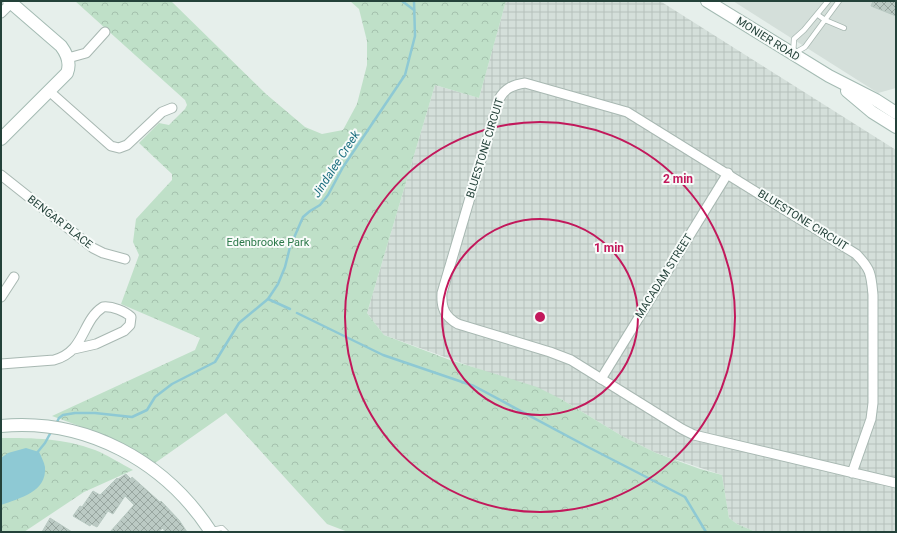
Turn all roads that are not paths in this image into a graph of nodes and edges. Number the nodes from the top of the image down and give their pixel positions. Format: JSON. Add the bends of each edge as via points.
{"nodes":[{"id":1,"x":707,"y":1,"type":"edge"},
{"id":2,"x":828,"y":1,"type":"edge"},
{"id":3,"x":839,"y":1,"type":"edge"},
{"id":4,"x":10,"y":2,"type":"edge"},
{"id":5,"x":1,"y":13,"type":"edge"},
{"id":6,"x":818,"y":15,"type":"junction"},
{"id":7,"x":825,"y":20,"type":"junction"},
{"id":8,"x":844,"y":28,"type":"dead end"},
{"id":9,"x":105,"y":32,"type":"dead end"},
{"id":10,"x":793,"y":54,"type":"junction"},
{"id":11,"x":68,"y":58,"type":"junction"},
{"id":12,"x":829,"y":76,"type":"junction"},
{"id":13,"x":49,"y":91,"type":"junction"},
{"id":14,"x":172,"y":108,"type":"dead end"},
{"id":15,"x":896,"y":113,"type":"edge"},
{"id":16,"x":896,"y":127,"type":"edge"},
{"id":17,"x":1,"y":139,"type":"edge"},
{"id":18,"x":728,"y":174,"type":"junction"},
{"id":19,"x":1,"y":175,"type":"edge"},
{"id":20,"x":125,"y":259,"type":"dead end"},
{"id":21,"x":14,"y":277,"type":"dead end"},
{"id":22,"x":1,"y":297,"type":"edge"},
{"id":23,"x":74,"y":349,"type":"junction"},
{"id":24,"x":1,"y":364,"type":"edge"},
{"id":25,"x":601,"y":379,"type":"junction"},
{"id":26,"x":1,"y":426,"type":"edge"},
{"id":27,"x":852,"y":473,"type":"junction"},
{"id":28,"x":896,"y":483,"type":"edge"},
{"id":29,"x":210,"y":531,"type":"edge"},
{"id":30,"x":226,"y":532,"type":"edge"}],
"edges":[{"from":1,"to":10,"type":"street","name":"MONIER ROAD"},
{"from":2,"to":6,"type":"lane"},
{"from":3,"to":7,"type":"lane"},
{"from":4,"to":5,"type":"street"},
{"from":4,"to":11,"type":"street","via":[[61,46]]},
{"from":6,"to":7,"type":"lane"},
{"from":6,"to":10,"type":"lane","via":[[794,39]]},
{"from":7,"to":8,"type":"lane"},
{"from":7,"to":10,"type":"lane","via":[[806,47]]},
{"from":9,"to":11,"type":"street","via":[[86,53]]},
{"from":10,"to":12,"type":"street","name":"MONIER ROAD"},
{"from":11,"to":13,"type":"street","via":[[67,72]]},
{"from":12,"to":15,"type":"street","name":"MONIER ROAD"},
{"from":12,"to":16,"type":"street","name":"MONIER ROAD","via":[[872,112]]},
{"from":13,"to":14,"type":"street","via":[[111,146],[119,148],[127,145],[162,112]]},
{"from":13,"to":17,"type":"street"},
{"from":18,"to":25,"type":"street","name":"MACADAM STREET"},
{"from":18,"to":25,"type":"street","name":"BLUESTONE CIRCUIT","via":[[627,112],[524,82],[512,85],[499,99],[442,293],[444,312],[458,324],[571,360]]},
{"from":18,"to":27,"type":"street","name":"BLUESTONE CIRCUIT","via":[[856,254],[867,265],[873,295],[871,419]]},
{"from":19,"to":20,"type":"street","name":"BENGAR PLACE","via":[[93,248]]},
{"from":21,"to":22,"type":"street"},
{"from":23,"to":23,"type":"street","via":[[94,316],[103,307],[126,313],[131,317],[130,325],[124,331],[94,344]]},
{"from":23,"to":24,"type":"street","via":[[66,356],[54,360]]},
{"from":25,"to":27,"type":"street","name":"BLUESTONE CIRCUIT","via":[[694,434]]},
{"from":26,"to":29,"type":"street","via":[[47,426],[77,432],[126,452],[167,481],[188,501]]},
{"from":27,"to":28,"type":"street","name":"BLUESTONE CIRCUIT"},
{"from":29,"to":30,"type":"lane","via":[[222,528]]}]}
